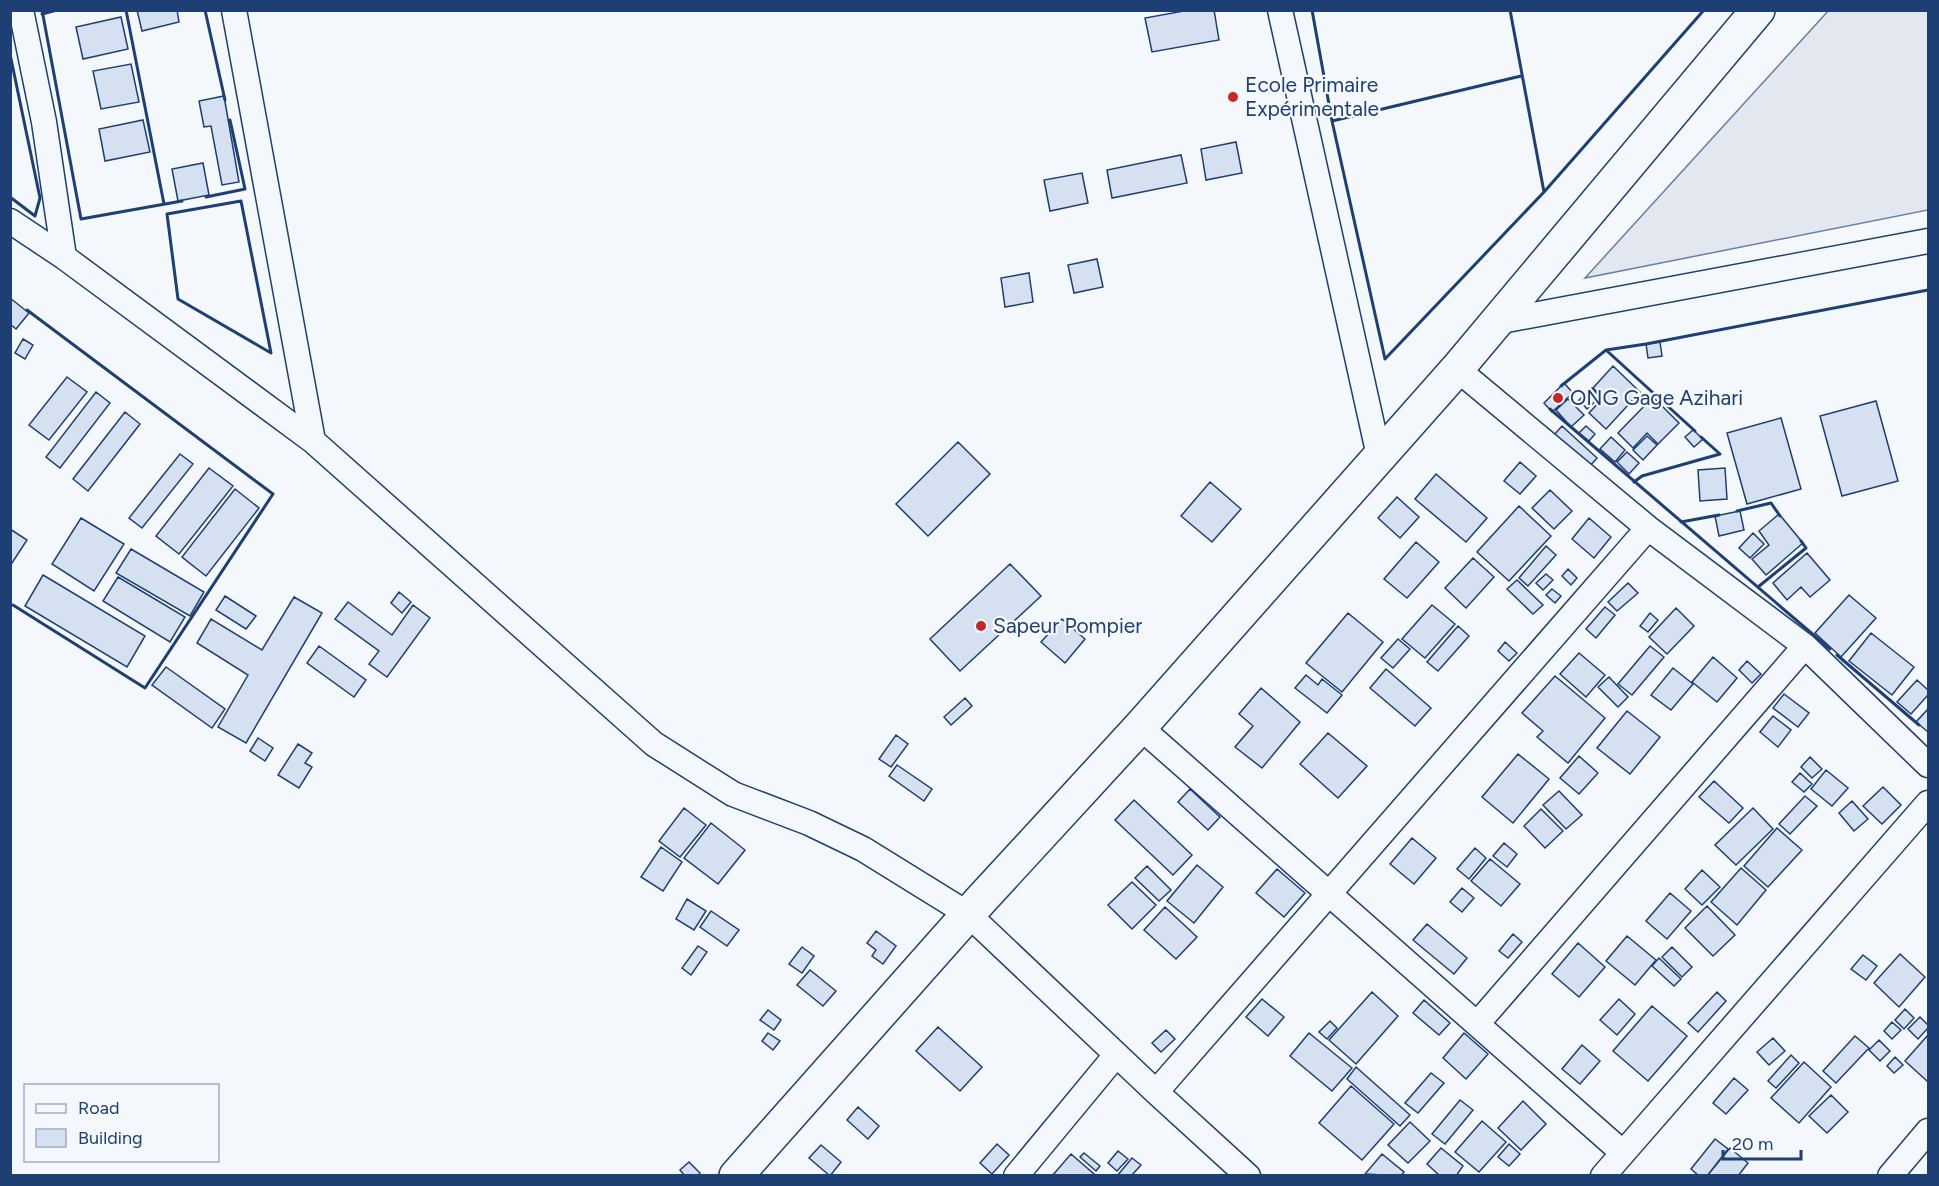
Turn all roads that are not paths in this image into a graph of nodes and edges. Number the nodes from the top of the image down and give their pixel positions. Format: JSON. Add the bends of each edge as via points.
{"nodes":[{"id":1,"x":21,"y":10,"type":"edge"},
{"id":2,"x":234,"y":10,"type":"edge"},
{"id":3,"x":1281,"y":10,"type":"edge"},
{"id":4,"x":1751,"y":14,"type":"edge"},
{"id":5,"x":10,"y":221,"type":"edge"},
{"id":6,"x":1929,"y":241,"type":"edge"},
{"id":7,"x":64,"y":257,"type":"junction"},
{"id":8,"x":1496,"y":322,"type":"junction"},
{"id":9,"x":1457,"y":369,"type":"junction"},
{"id":10,"x":314,"y":441,"type":"junction"},
{"id":11,"x":1379,"y":456,"type":"junction"},
{"id":12,"x":1648,"y":528,"type":"junction"},
{"id":13,"x":1805,"y":646,"type":"junction"},
{"id":14,"x":1140,"y":727,"type":"junction"},
{"id":15,"x":1929,"y":765,"type":"edge"},
{"id":16,"x":1929,"y":803,"type":"edge"},
{"id":17,"x":1330,"y":894,"type":"junction"},
{"id":18,"x":968,"y":914,"type":"junction"},
{"id":19,"x":1477,"y":1024,"type":"junction"},
{"id":20,"x":1116,"y":1055,"type":"junction"},
{"id":21,"x":1156,"y":1092,"type":"junction"},
{"id":22,"x":1929,"y":1131,"type":"edge"},
{"id":23,"x":1622,"y":1152,"type":"junction"},
{"id":24,"x":1241,"y":1173,"type":"edge"},
{"id":25,"x":735,"y":1176,"type":"edge"},
{"id":26,"x":1016,"y":1176,"type":"edge"},
{"id":27,"x":1603,"y":1176,"type":"edge"},
{"id":28,"x":1890,"y":1176,"type":"edge"}],
"edges":[{"from":1,"to":7,"type":"street","via":[[44,122]]},
{"from":2,"to":10,"type":"street"},
{"from":3,"to":11,"type":"street"},
{"from":4,"to":8,"type":"street"},
{"from":5,"to":7,"type":"street"},
{"from":6,"to":8,"type":"street"},
{"from":7,"to":10,"type":"street"},
{"from":8,"to":9,"type":"street"},
{"from":9,"to":11,"type":"street"},
{"from":9,"to":12,"type":"street"},
{"from":10,"to":18,"type":"street","via":[[654,744],[733,794],[863,849]]},
{"from":11,"to":14,"type":"street"},
{"from":12,"to":13,"type":"street"},
{"from":12,"to":17,"type":"street"},
{"from":13,"to":15,"type":"street"},
{"from":13,"to":19,"type":"street"},
{"from":14,"to":17,"type":"street"},
{"from":14,"to":18,"type":"street"},
{"from":16,"to":23,"type":"street"},
{"from":17,"to":19,"type":"street"},
{"from":17,"to":21,"type":"street"},
{"from":18,"to":20,"type":"street"},
{"from":18,"to":25,"type":"street"},
{"from":19,"to":23,"type":"street"},
{"from":20,"to":21,"type":"street"},
{"from":20,"to":26,"type":"street"},
{"from":21,"to":24,"type":"street"},
{"from":22,"to":28,"type":"street"},
{"from":23,"to":27,"type":"street"}]}
